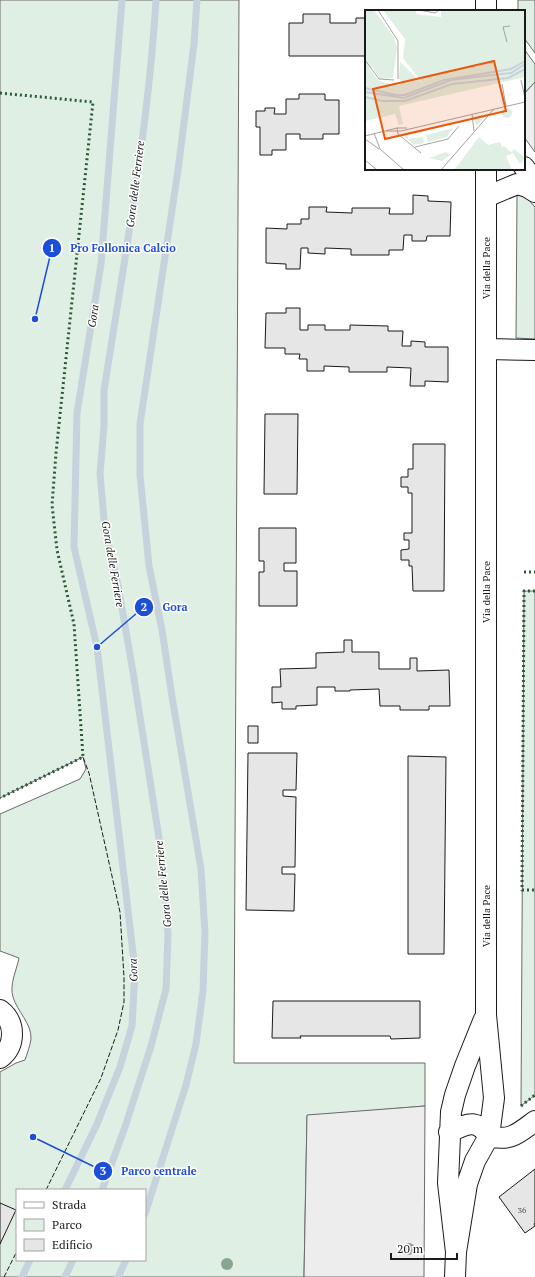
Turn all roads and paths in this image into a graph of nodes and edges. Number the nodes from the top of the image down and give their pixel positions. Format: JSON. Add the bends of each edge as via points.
{"nodes":[{"id":1,"x":525,"y":168,"type":"edge"},
{"id":2,"x":486,"y":170,"type":"edge"},
{"id":3,"x":535,"y":182,"type":"edge"},
{"id":4,"x":535,"y":192,"type":"edge"},
{"id":5,"x":486,"y":197,"type":"junction"},
{"id":6,"x":486,"y":348,"type":"junction"},
{"id":7,"x":535,"y":350,"type":"edge"},
{"id":8,"x":0,"y":1010,"type":"edge"},
{"id":9,"x":486,"y":1015,"type":"junction"},
{"id":10,"x":0,"y":1058,"type":"edge"},
{"id":11,"x":535,"y":1121,"type":"edge"},
{"id":12,"x":449,"y":1132,"type":"junction"},
{"id":13,"x":489,"y":1136,"type":"junction"},
{"id":14,"x":456,"y":1252,"type":"junction"},
{"id":15,"x":455,"y":1277,"type":"edge"}],
"edges":[{"from":1,"to":3,"type":"street"},
{"from":2,"to":5,"type":"street","name":"Via della Pace"},
{"from":4,"to":5,"type":"street","via":[[527,186],[517,184]]},
{"from":5,"to":6,"type":"street","name":"Via della Pace"},
{"from":6,"to":7,"type":"street"},
{"from":6,"to":9,"type":"street","name":"Via della Pace"},
{"from":8,"to":10,"type":"street","via":[[11,1024],[12,1035],[10,1046]]},
{"from":9,"to":12,"type":"street","name":"Via della Pace","via":[[455,1095]]},
{"from":9,"to":13,"type":"street","name":"Via della Pace","via":[[494,1098]]},
{"from":11,"to":13,"type":"street","via":[[508,1138]]},
{"from":12,"to":13,"type":"street","via":[[472,1124],[480,1126]]},
{"from":12,"to":14,"type":"street","name":"Via della Pace","via":[[448,1183]]},
{"from":13,"to":14,"type":"street","name":"Via della Pace","via":[[475,1162],[468,1184]]},
{"from":14,"to":15,"type":"street","name":"Via della Pace"}]}
